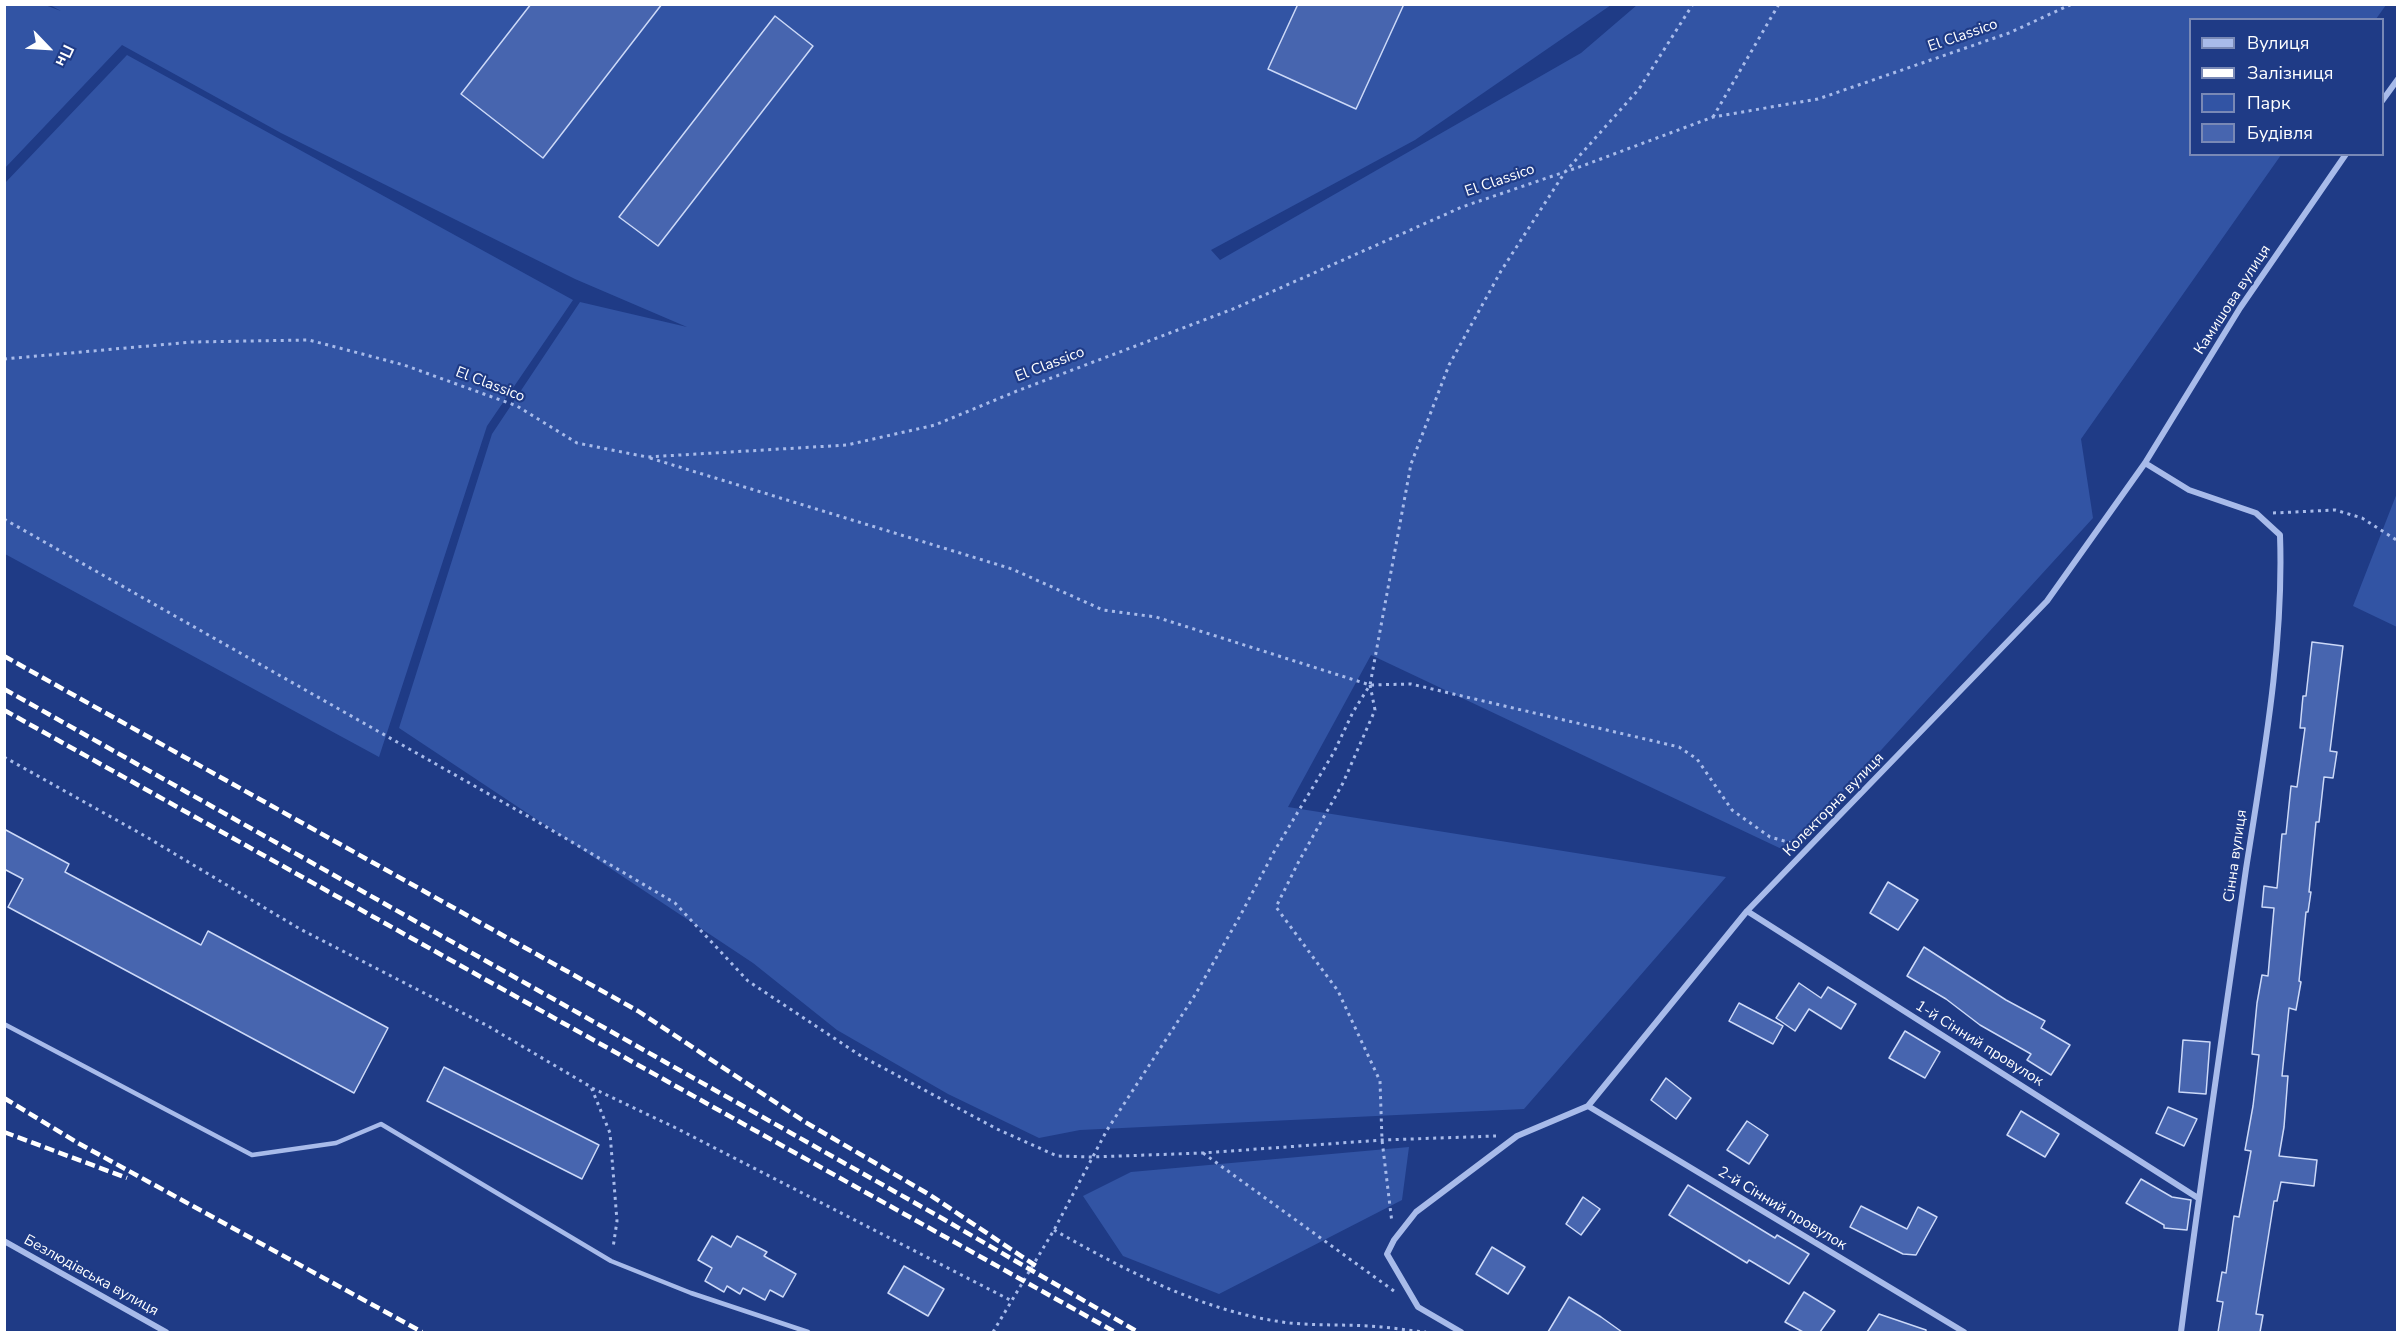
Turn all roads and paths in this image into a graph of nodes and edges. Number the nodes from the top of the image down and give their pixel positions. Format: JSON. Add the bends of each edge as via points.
{"nodes":[{"id":1,"x":1692,"y":4,"type":"edge"},
{"id":2,"x":1779,"y":4,"type":"edge"},
{"id":3,"x":2072,"y":4,"type":"edge"},
{"id":4,"x":2397,"y":79,"type":"edge"},
{"id":5,"x":2384,"y":98,"type":"edge"},
{"id":6,"x":1713,"y":117,"type":"junction"},
{"id":7,"x":2345,"y":156,"type":"edge"},
{"id":8,"x":1565,"y":172,"type":"junction"},
{"id":9,"x":4,"y":360,"type":"edge"},
{"id":10,"x":647,"y":457,"type":"junction"},
{"id":11,"x":2145,"y":463,"type":"junction"},
{"id":12,"x":2256,"y":513,"type":"junction"},
{"id":13,"x":4,"y":519,"type":"edge"},
{"id":14,"x":2397,"y":541,"type":"edge"},
{"id":15,"x":1370,"y":686,"type":"junction"},
{"id":16,"x":4,"y":757,"type":"edge"},
{"id":17,"x":1808,"y":848,"type":"junction"},
{"id":18,"x":1748,"y":911,"type":"junction"},
{"id":19,"x":4,"y":1024,"type":"edge"},
{"id":20,"x":591,"y":1087,"type":"junction"},
{"id":21,"x":1588,"y":1106,"type":"junction"},
{"id":22,"x":1517,"y":1136,"type":"junction"},
{"id":23,"x":1382,"y":1140,"type":"junction"},
{"id":24,"x":1203,"y":1152,"type":"junction"},
{"id":25,"x":1092,"y":1157,"type":"junction"},
{"id":26,"x":2198,"y":1198,"type":"junction"},
{"id":27,"x":1054,"y":1230,"type":"junction"},
{"id":28,"x":1394,"y":1240,"type":"junction"},
{"id":29,"x":4,"y":1241,"type":"edge"},
{"id":30,"x":611,"y":1261,"type":"junction"},
{"id":31,"x":1012,"y":1301,"type":"junction"},
{"id":32,"x":1418,"y":1307,"type":"junction"},
{"id":33,"x":166,"y":1332,"type":"edge"},
{"id":34,"x":808,"y":1332,"type":"edge"},
{"id":35,"x":993,"y":1332,"type":"edge"},
{"id":36,"x":1426,"y":1332,"type":"edge"},
{"id":37,"x":1461,"y":1332,"type":"edge"},
{"id":38,"x":1964,"y":1332,"type":"edge"},
{"id":39,"x":2181,"y":1332,"type":"edge"}],
"edges":[{"from":1,"to":8,"type":"path","via":[[1639,89]]},
{"from":2,"to":6,"type":"path"},
{"from":3,"to":6,"type":"path","name":"El Classico","via":[[2009,33],[1818,99]]},
{"from":4,"to":5,"type":"street"},
{"from":6,"to":8,"type":"path","name":"El Classico"},
{"from":7,"to":11,"type":"street","name":"Камишова вулиця","via":[[2240,308]]},
{"from":8,"to":10,"type":"path","name":"El Classico","via":[[1462,207],[1233,309],[935,425],[847,445]]},
{"from":8,"to":15,"type":"path","via":[[1501,271],[1449,365],[1412,464]]},
{"from":9,"to":10,"type":"path","name":"El Classico","via":[[192,342],[309,340],[404,365],[517,406],[577,443]]},
{"from":10,"to":15,"type":"path","via":[[1012,569],[1103,610],[1156,617]]},
{"from":11,"to":12,"type":"street","name":"Сінна вулиця","via":[[2189,490]]},
{"from":11,"to":17,"type":"street","name":"Колекторна вулиця","via":[[2047,601]]},
{"from":12,"to":14,"type":"path","via":[[2335,510],[2362,518]]},
{"from":12,"to":26,"type":"street","name":"Сінна вулиця","via":[[2280,535],[2282,586],[2268,721]]},
{"from":13,"to":25,"type":"path","via":[[675,903],[748,981],[861,1056],[997,1129],[1057,1156]]},
{"from":15,"to":17,"type":"path","via":[[1411,684],[1679,747],[1697,759],[1732,810],[1770,837]]},
{"from":15,"to":23,"type":"path","via":[[1375,710],[1343,783],[1276,907],[1338,991],[1357,1028],[1380,1080]]},
{"from":15,"to":25,"type":"path","via":[[1195,994]]},
{"from":16,"to":20,"type":"path","via":[[300,929],[488,1026]]},
{"from":17,"to":18,"type":"street","name":"Колекторна вулиця"},
{"from":18,"to":21,"type":"street","name":"Колекторна вулиця"},
{"from":18,"to":26,"type":"street","name":"1-й Сінний провулок"},
{"from":19,"to":30,"type":"lane","via":[[252,1155],[336,1143],[381,1124]]},
{"from":20,"to":30,"type":"path","via":[[610,1133],[617,1221]]},
{"from":20,"to":31,"type":"path"},
{"from":21,"to":22,"type":"street","name":"Колекторна вулиця"},
{"from":21,"to":38,"type":"street","name":"2-й Сінний провулок"},
{"from":22,"to":23,"type":"path"},
{"from":22,"to":28,"type":"street","name":"Колекторна вулиця","via":[[1416,1212]]},
{"from":23,"to":24,"type":"path"},
{"from":23,"to":28,"type":"path"},
{"from":24,"to":25,"type":"path"},
{"from":24,"to":32,"type":"path"},
{"from":25,"to":27,"type":"path"},
{"from":26,"to":39,"type":"street","name":"Сінна вулиця"},
{"from":27,"to":31,"type":"path"},
{"from":27,"to":36,"type":"path","via":[[1139,1274],[1218,1308],[1290,1323]]},
{"from":28,"to":32,"type":"street","via":[[1387,1254]]},
{"from":29,"to":33,"type":"street","name":"Безлюдівська вулиця"},
{"from":30,"to":34,"type":"lane"},
{"from":31,"to":35,"type":"path"},
{"from":32,"to":37,"type":"street"}]}
